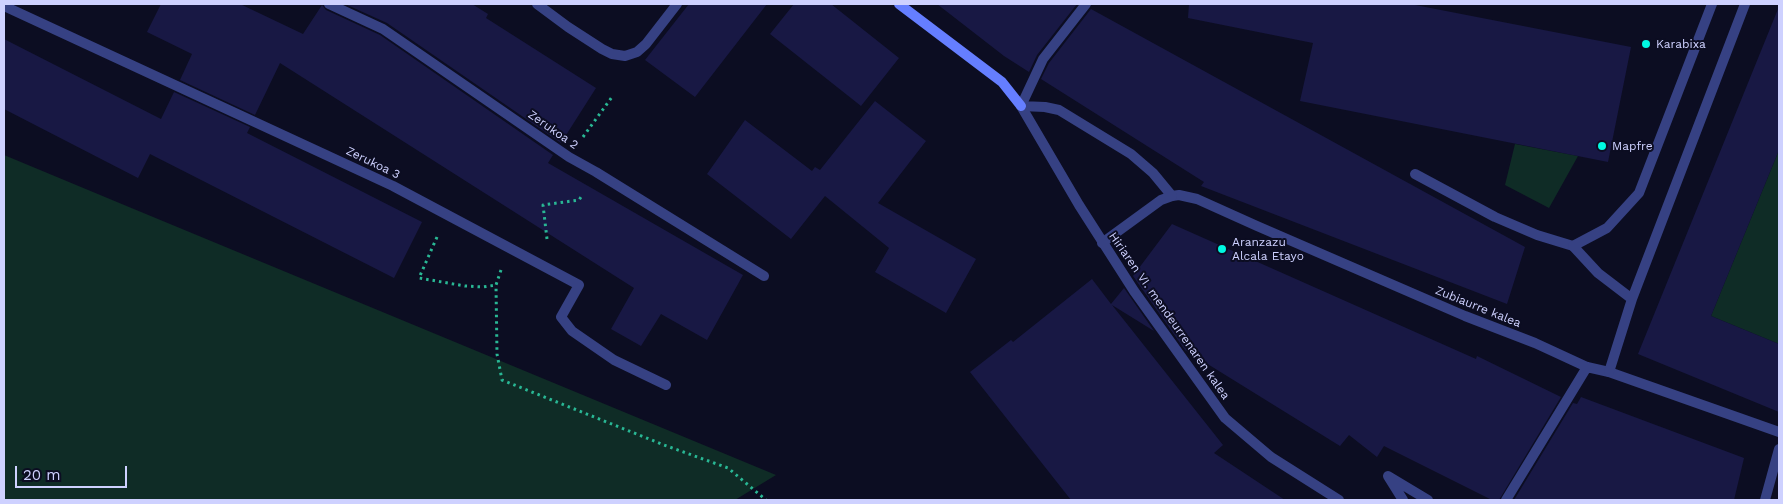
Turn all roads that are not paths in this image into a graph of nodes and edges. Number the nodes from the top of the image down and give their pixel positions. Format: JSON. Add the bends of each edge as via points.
{"nodes":[{"id":1,"x":329,"y":4,"type":"edge"},
{"id":2,"x":538,"y":4,"type":"edge"},
{"id":3,"x":677,"y":4,"type":"edge"},
{"id":4,"x":899,"y":4,"type":"edge"},
{"id":5,"x":1086,"y":4,"type":"edge"},
{"id":6,"x":1712,"y":4,"type":"edge"},
{"id":7,"x":1745,"y":4,"type":"edge"},
{"id":8,"x":4,"y":6,"type":"edge"},
{"id":9,"x":1020,"y":106,"type":"junction"},
{"id":10,"x":1415,"y":174,"type":"dead end"},
{"id":11,"x":1172,"y":196,"type":"junction"},
{"id":12,"x":1102,"y":243,"type":"junction"},
{"id":13,"x":1573,"y":246,"type":"junction"},
{"id":14,"x":764,"y":276,"type":"dead end"},
{"id":15,"x":1632,"y":299,"type":"junction"},
{"id":16,"x":1587,"y":367,"type":"junction"},
{"id":17,"x":1609,"y":372,"type":"junction"},
{"id":18,"x":666,"y":385,"type":"dead end"},
{"id":19,"x":1779,"y":432,"type":"edge"},
{"id":20,"x":1779,"y":449,"type":"edge"},
{"id":21,"x":1339,"y":500,"type":"edge"},
{"id":22,"x":1403,"y":500,"type":"edge"},
{"id":23,"x":1428,"y":500,"type":"edge"},
{"id":24,"x":1506,"y":500,"type":"edge"},
{"id":25,"x":1765,"y":500,"type":"edge"}],
"edges":[{"from":1,"to":14,"type":"street","name":"Zerukoa 2","via":[[383,29],[569,157]]},
{"from":2,"to":3,"type":"street","via":[[602,49],[625,56],[646,44]]},
{"from":4,"to":9,"type":"main road","via":[[1002,82]]},
{"from":5,"to":9,"type":"street","via":[[1043,59]]},
{"from":6,"to":13,"type":"street","via":[[1639,193],[1606,228]]},
{"from":7,"to":15,"type":"street"},
{"from":8,"to":18,"type":"street","name":"Zerukoa 3","via":[[362,171],[579,285],[561,317],[572,331],[614,360]]},
{"from":9,"to":11,"type":"street","via":[[1059,110],[1131,154]]},
{"from":9,"to":12,"type":"street","name":"Hiriaren VI. mendeurrenaren kalea"},
{"from":10,"to":13,"type":"street","via":[[1495,217]]},
{"from":11,"to":12,"type":"street","via":[[1161,200]]},
{"from":11,"to":16,"type":"street","name":"Zubiaurre kalea","via":[[1197,198]]},
{"from":12,"to":21,"type":"street","name":"Hiriaren VI. mendeurrenaren kalea","via":[[1225,418],[1271,457]]},
{"from":13,"to":15,"type":"street","via":[[1598,273]]},
{"from":15,"to":17,"type":"street"},
{"from":16,"to":17,"type":"street","name":"Zubiaurre kalea"},
{"from":16,"to":24,"type":"street"},
{"from":17,"to":19,"type":"street","name":"Zubiaurre kalea"},
{"from":20,"to":25,"type":"street"},
{"from":22,"to":23,"type":"street","via":[[1388,476]]}]}
